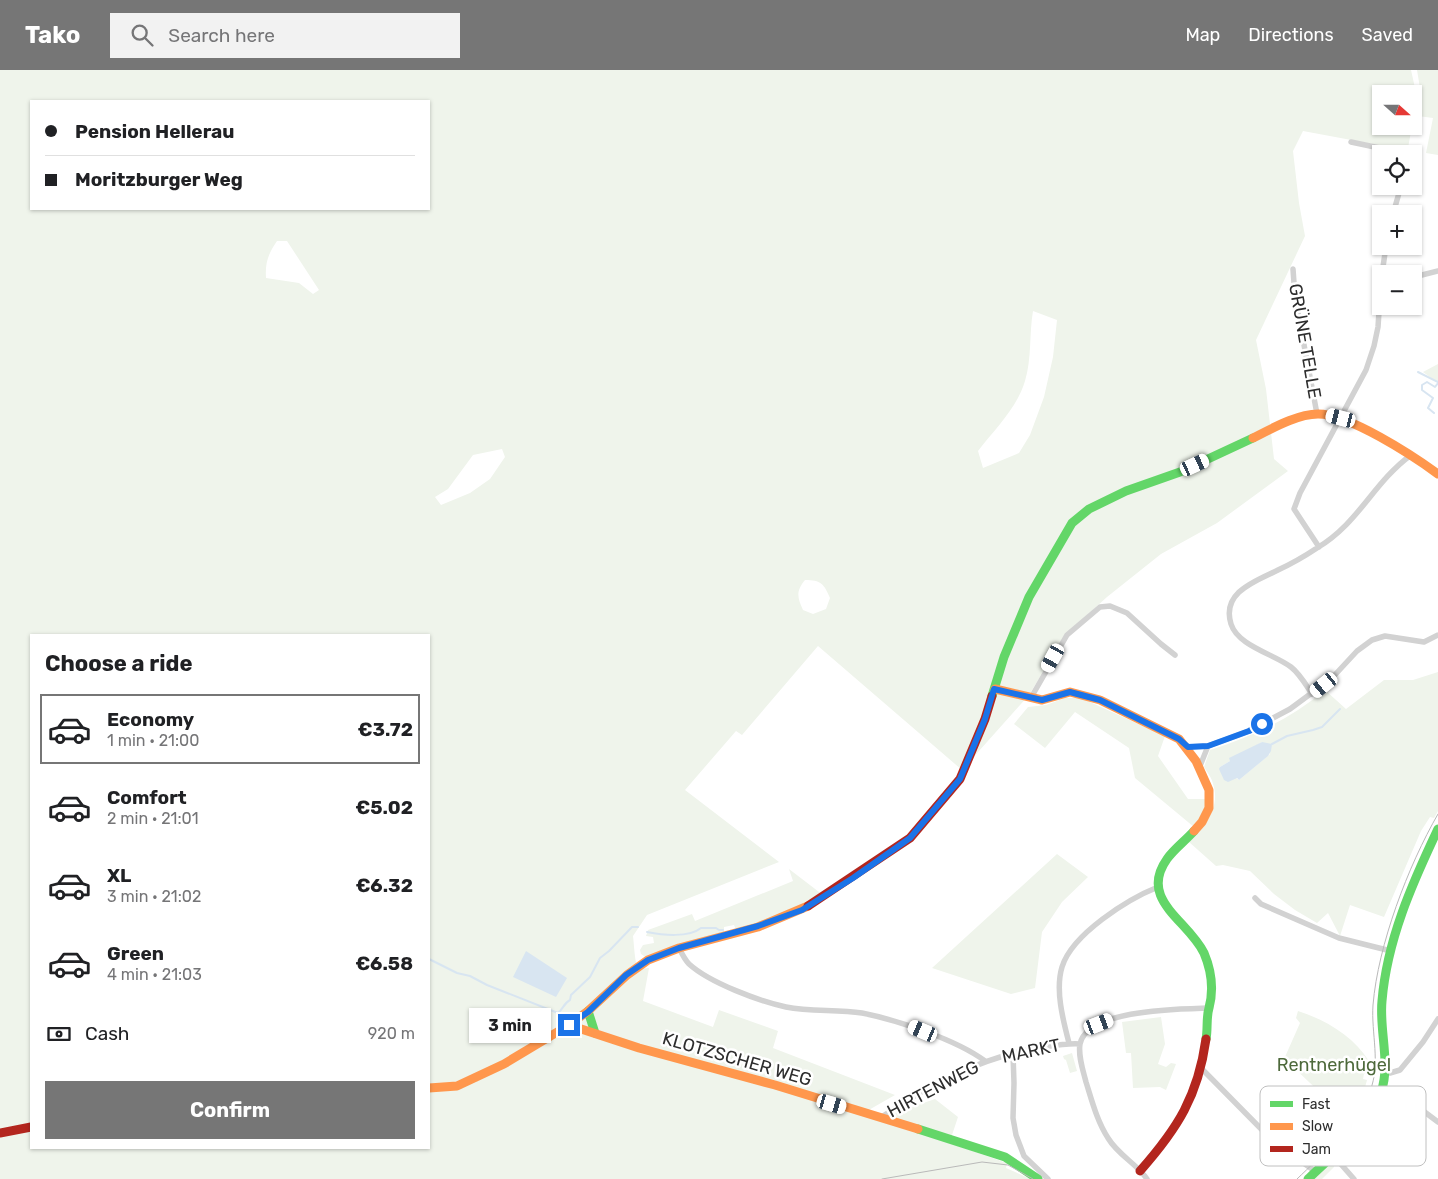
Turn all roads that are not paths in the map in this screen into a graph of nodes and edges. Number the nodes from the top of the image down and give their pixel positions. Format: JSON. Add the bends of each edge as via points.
{"nodes":[{"id":1,"x":1351,"y":142,"type":"dead end"},
{"id":2,"x":1372,"y":146,"type":"edge"},
{"id":3,"x":1293,"y":269,"type":"dead end"},
{"id":4,"x":1438,"y":271,"type":"edge"},
{"id":5,"x":1422,"y":275,"type":"edge"},
{"id":6,"x":1379,"y":315,"type":"edge"},
{"id":7,"x":1317,"y":414,"type":"junction"},
{"id":8,"x":1341,"y":418,"type":"junction"},
{"id":9,"x":1411,"y":455,"type":"junction"},
{"id":10,"x":1438,"y":474,"type":"edge"},
{"id":11,"x":1319,"y":547,"type":"junction"},
{"id":12,"x":1438,"y":635,"type":"edge"},
{"id":13,"x":1175,"y":655,"type":"dead end"},
{"id":14,"x":994,"y":689,"type":"junction"},
{"id":15,"x":1312,"y":694,"type":"junction"},
{"id":16,"x":1032,"y":697,"type":"junction"},
{"id":17,"x":1208,"y":746,"type":"junction"},
{"id":18,"x":1188,"y":747,"type":"junction"},
{"id":19,"x":1200,"y":766,"type":"junction"},
{"id":20,"x":1438,"y":829,"type":"edge"},
{"id":21,"x":1158,"y":887,"type":"junction"},
{"id":22,"x":1256,"y":898,"type":"dead end"},
{"id":23,"x":679,"y":948,"type":"junction"},
{"id":24,"x":1391,"y":951,"type":"junction"},
{"id":25,"x":1211,"y":1006,"type":"junction"},
{"id":26,"x":588,"y":1012,"type":"junction"},
{"id":27,"x":1438,"y":1019,"type":"edge"},
{"id":28,"x":569,"y":1025,"type":"junction"},
{"id":29,"x":595,"y":1033,"type":"junction"},
{"id":30,"x":1068,"y":1043,"type":"junction"},
{"id":31,"x":1080,"y":1044,"type":"junction"},
{"id":32,"x":1013,"y":1054,"type":"junction"},
{"id":33,"x":985,"y":1061,"type":"junction"},
{"id":34,"x":1202,"y":1069,"type":"junction"},
{"id":35,"x":1384,"y":1072,"type":"junction"},
{"id":36,"x":1382,"y":1086,"type":"edge"},
{"id":37,"x":430,"y":1088,"type":"edge"},
{"id":38,"x":1426,"y":1113,"type":"edge"},
{"id":39,"x":880,"y":1118,"type":"junction"},
{"id":40,"x":1438,"y":1122,"type":"edge"},
{"id":41,"x":30,"y":1127,"type":"edge"},
{"id":42,"x":1260,"y":1128,"type":"edge"},
{"id":43,"x":0,"y":1133,"type":"edge"},
{"id":44,"x":1308,"y":1166,"type":"edge"},
{"id":45,"x":1321,"y":1166,"type":"edge"},
{"id":46,"x":1343,"y":1166,"type":"edge"},
{"id":47,"x":1140,"y":1171,"type":"junction"},
{"id":48,"x":1316,"y":1172,"type":"junction"},
{"id":49,"x":1038,"y":1179,"type":"edge"},
{"id":50,"x":1048,"y":1179,"type":"edge"},
{"id":51,"x":1147,"y":1179,"type":"edge"},
{"id":52,"x":1308,"y":1179,"type":"edge"},
{"id":53,"x":1354,"y":1179,"type":"edge"}],
"edges":[{"from":1,"to":2,"type":"street"},
{"from":3,"to":7,"type":"street","name":"GRÜNE TELLE","via":[[1295,297]]},
{"from":4,"to":5,"type":"street"},
{"from":6,"to":8,"type":"street","via":[[1366,370]]},
{"from":7,"to":8,"type":"street"},
{"from":7,"to":14,"type":"street","via":[[1291,420],[1180,472],[1126,490],[1089,509],[1072,523],[1033,590],[1012,636]]},
{"from":8,"to":9,"type":"street"},
{"from":8,"to":11,"type":"street","via":[[1294,508]]},
{"from":9,"to":10,"type":"street"},
{"from":9,"to":11,"type":"street","via":[[1381,482],[1348,524]]},
{"from":11,"to":15,"type":"street","via":[[1247,585],[1232,601],[1229,614],[1235,632],[1243,641],[1291,668]]},
{"from":12,"to":15,"type":"street","via":[[1424,642],[1385,636],[1372,640]]},
{"from":13,"to":16,"type":"street","via":[[1127,613],[1110,606],[1100,607],[1068,635]]},
{"from":14,"to":16,"type":"street"},
{"from":14,"to":23,"type":"street","via":[[976,744],[960,779],[910,838],[802,910]]},
{"from":15,"to":17,"type":"street","via":[[1249,731]]},
{"from":16,"to":18,"type":"street","via":[[1042,700],[1070,692],[1100,700],[1179,739]]},
{"from":17,"to":18,"type":"street"},
{"from":17,"to":19,"type":"street"},
{"from":18,"to":19,"type":"street"},
{"from":19,"to":21,"type":"street","via":[[1209,784],[1207,815],[1164,862]]},
{"from":20,"to":24,"type":"street","via":[[1403,909]]},
{"from":21,"to":25,"type":"street","via":[[1163,902],[1201,949],[1211,981]]},
{"from":21,"to":30,"type":"street","via":[[1113,911],[1096,924],[1068,955],[1061,972],[1060,994]]},
{"from":22,"to":24,"type":"street","via":[[1261,904],[1339,938]]},
{"from":23,"to":26,"type":"street","via":[[640,965]]},
{"from":23,"to":33,"type":"street","via":[[688,963],[700,973],[747,994],[787,1007],[862,1013],[909,1026],[971,1051]]},
{"from":24,"to":35,"type":"street","via":[[1381,1008]]},
{"from":25,"to":31,"type":"street","via":[[1119,1016],[1090,1029]]},
{"from":25,"to":34,"type":"street"},
{"from":26,"to":28,"type":"street"},
{"from":26,"to":29,"type":"street"},
{"from":27,"to":35,"type":"street","via":[[1400,1070]]},
{"from":28,"to":29,"type":"street","name":"KLOTZSCHER WEG"},
{"from":28,"to":37,"type":"street","via":[[504,1064],[457,1086]]},
{"from":29,"to":39,"type":"street","name":"KLOTZSCHER WEG"},
{"from":30,"to":31,"type":"street","name":"MARKT"},
{"from":30,"to":32,"type":"street","name":"MARKT"},
{"from":31,"to":47,"type":"street","name":"MARKT","via":[[1080,1057],[1099,1121],[1108,1140]]},
{"from":32,"to":33,"type":"street","name":"MARKT"},
{"from":32,"to":50,"type":"street","via":[[1013,1118],[1018,1142],[1024,1156]]},
{"from":33,"to":39,"type":"street","name":"HIRTENWEG","via":[[922,1091]]},
{"from":34,"to":42,"type":"street"},
{"from":34,"to":47,"type":"street","via":[[1196,1090],[1180,1121]]},
{"from":35,"to":36,"type":"street"},
{"from":38,"to":40,"type":"street"},
{"from":39,"to":49,"type":"street","name":"KLOTZSCHER WEG","via":[[1005,1157]]},
{"from":41,"to":43,"type":"street"},
{"from":44,"to":48,"type":"street"},
{"from":45,"to":48,"type":"street"},
{"from":46,"to":53,"type":"street"},
{"from":47,"to":51,"type":"street","name":"MARKT"},
{"from":48,"to":52,"type":"street"}]}
